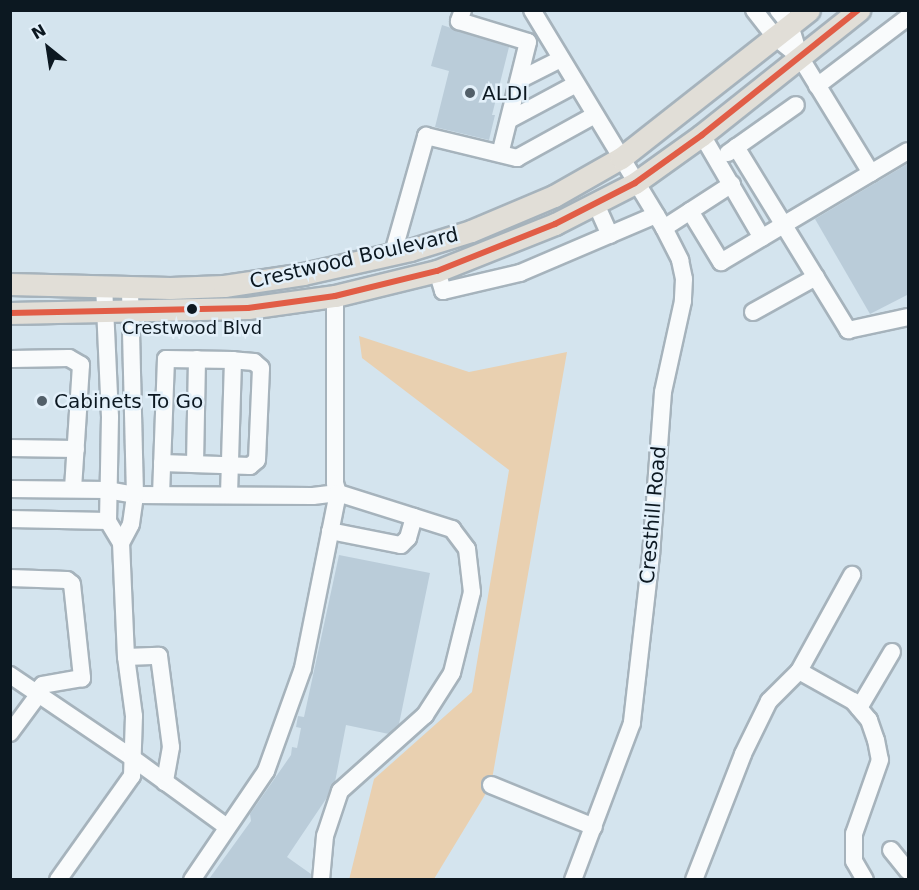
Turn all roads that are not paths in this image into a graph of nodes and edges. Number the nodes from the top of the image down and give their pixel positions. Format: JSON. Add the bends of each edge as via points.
{"nodes":[{"id":1,"x":463,"y":10,"type":"edge"},
{"id":2,"x":532,"y":10,"type":"edge"},
{"id":3,"x":754,"y":10,"type":"edge"},
{"id":4,"x":809,"y":10,"type":"edge"},
{"id":5,"x":848,"y":10,"type":"edge"},
{"id":6,"x":859,"y":10,"type":"edge"},
{"id":7,"x":909,"y":17,"type":"edge"},
{"id":8,"x":781,"y":24,"type":"edge"},
{"id":9,"x":822,"y":40,"type":"junction"},
{"id":10,"x":800,"y":57,"type":"junction"},
{"id":11,"x":561,"y":59,"type":"junction"},
{"id":12,"x":519,"y":80,"type":"junction"},
{"id":13,"x":576,"y":84,"type":"junction"},
{"id":14,"x":817,"y":86,"type":"junction"},
{"id":15,"x":796,"y":105,"type":"dead end"},
{"id":16,"x":595,"y":115,"type":"junction"},
{"id":17,"x":509,"y":120,"type":"junction"},
{"id":18,"x":702,"y":135,"type":"junction"},
{"id":19,"x":736,"y":147,"type":"junction"},
{"id":20,"x":909,"y":151,"type":"edge"},
{"id":21,"x":500,"y":154,"type":"junction"},
{"id":22,"x":621,"y":158,"type":"junction"},
{"id":23,"x":718,"y":160,"type":"junction"},
{"id":24,"x":871,"y":173,"type":"junction"},
{"id":25,"x":635,"y":183,"type":"junction"},
{"id":26,"x":732,"y":184,"type":"junction"},
{"id":27,"x":596,"y":204,"type":"junction"},
{"id":28,"x":690,"y":211,"type":"junction"},
{"id":29,"x":660,"y":221,"type":"junction"},
{"id":30,"x":784,"y":224,"type":"junction"},
{"id":31,"x":610,"y":235,"type":"junction"},
{"id":32,"x":762,"y":238,"type":"junction"},
{"id":33,"x":430,"y":243,"type":"junction"},
{"id":34,"x":393,"y":253,"type":"junction"},
{"id":35,"x":437,"y":271,"type":"junction"},
{"id":36,"x":816,"y":277,"type":"junction"},
{"id":37,"x":10,"y":284,"type":"edge"},
{"id":38,"x":104,"y":287,"type":"junction"},
{"id":39,"x":130,"y":288,"type":"junction"},
{"id":40,"x":335,"y":296,"type":"junction"},
{"id":41,"x":105,"y":311,"type":"junction"},
{"id":42,"x":129,"y":311,"type":"junction"},
{"id":43,"x":753,"y":312,"type":"dead end"},
{"id":44,"x":10,"y":313,"type":"edge"},
{"id":45,"x":909,"y":317,"type":"edge"},
{"id":46,"x":12,"y":359,"type":"dead end"},
{"id":47,"x":197,"y":359,"type":"junction"},
{"id":48,"x":234,"y":360,"type":"junction"},
{"id":49,"x":10,"y":448,"type":"edge"},
{"id":50,"x":76,"y":449,"type":"junction"},
{"id":51,"x":162,"y":463,"type":"junction"},
{"id":52,"x":195,"y":464,"type":"junction"},
{"id":53,"x":230,"y":466,"type":"junction"},
{"id":54,"x":10,"y":489,"type":"edge"},
{"id":55,"x":73,"y":489,"type":"junction"},
{"id":56,"x":107,"y":490,"type":"junction"},
{"id":57,"x":338,"y":493,"type":"junction"},
{"id":58,"x":135,"y":495,"type":"junction"},
{"id":59,"x":161,"y":495,"type":"junction"},
{"id":60,"x":230,"y":495,"type":"junction"},
{"id":61,"x":414,"y":517,"type":"junction"},
{"id":62,"x":10,"y":519,"type":"edge"},
{"id":63,"x":108,"y":521,"type":"junction"},
{"id":64,"x":330,"y":531,"type":"junction"},
{"id":65,"x":121,"y":543,"type":"junction"},
{"id":66,"x":852,"y":575,"type":"dead end"},
{"id":67,"x":10,"y":578,"type":"edge"},
{"id":68,"x":892,"y":652,"type":"dead end"},
{"id":69,"x":126,"y":657,"type":"junction"},
{"id":70,"x":799,"y":671,"type":"junction"},
{"id":71,"x":10,"y":675,"type":"edge"},
{"id":72,"x":37,"y":694,"type":"junction"},
{"id":73,"x":859,"y":708,"type":"junction"},
{"id":74,"x":10,"y":734,"type":"edge"},
{"id":75,"x":131,"y":757,"type":"junction"},
{"id":76,"x":165,"y":782,"type":"junction"},
{"id":77,"x":491,"y":785,"type":"dead end"},
{"id":78,"x":227,"y":827,"type":"junction"},
{"id":79,"x":594,"y":827,"type":"junction"},
{"id":80,"x":891,"y":850,"type":"dead end"},
{"id":81,"x":909,"y":871,"type":"edge"},
{"id":82,"x":58,"y":879,"type":"edge"},
{"id":83,"x":192,"y":879,"type":"edge"},
{"id":84,"x":321,"y":879,"type":"edge"},
{"id":85,"x":573,"y":879,"type":"edge"},
{"id":86,"x":694,"y":879,"type":"edge"},
{"id":87,"x":865,"y":879,"type":"edge"}],
"edges":[{"from":1,"to":12,"type":"street","via":[[459,21],[528,42]]},
{"from":2,"to":11,"type":"street","name":"Cresthill Road"},
{"from":3,"to":8,"type":"street"},
{"from":4,"to":8,"type":"main road","name":"Crestwood Boulevard"},
{"from":5,"to":9,"type":"main road"},
{"from":6,"to":9,"type":"main road","name":"Crestwood Boulevard"},
{"from":7,"to":14,"type":"street"},
{"from":8,"to":10,"type":"street"},
{"from":8,"to":22,"type":"main road","name":"Crestwood Boulevard"},
{"from":9,"to":10,"type":"main road","name":"Crestwood Boulevard"},
{"from":10,"to":14,"type":"street"},
{"from":10,"to":18,"type":"main road","name":"Crestwood Boulevard"},
{"from":11,"to":12,"type":"street"},
{"from":11,"to":13,"type":"street","name":"Cresthill Road"},
{"from":12,"to":17,"type":"street"},
{"from":13,"to":16,"type":"street","name":"Cresthill Road"},
{"from":13,"to":17,"type":"street"},
{"from":14,"to":24,"type":"street"},
{"from":15,"to":19,"type":"street"},
{"from":16,"to":21,"type":"street","via":[[517,158]]},
{"from":16,"to":22,"type":"street","name":"Cresthill Road"},
{"from":17,"to":21,"type":"street"},
{"from":18,"to":23,"type":"street"},
{"from":18,"to":25,"type":"main road","name":"Crestwood Boulevard"},
{"from":19,"to":23,"type":"street"},
{"from":19,"to":30,"type":"street"},
{"from":20,"to":24,"type":"street"},
{"from":21,"to":34,"type":"street","via":[[426,136]]},
{"from":22,"to":25,"type":"street","name":"Cresthill Road"},
{"from":22,"to":33,"type":"main road","name":"Crestwood Boulevard","via":[[520,212]]},
{"from":23,"to":26,"type":"street"},
{"from":24,"to":30,"type":"street"},
{"from":25,"to":27,"type":"main road","name":"Crestwood Boulevard"},
{"from":25,"to":29,"type":"street","name":"Cresthill Road"},
{"from":26,"to":28,"type":"street"},
{"from":26,"to":32,"type":"street"},
{"from":27,"to":31,"type":"street"},
{"from":27,"to":35,"type":"main road","name":"Crestwood Boulevard","via":[[512,243]]},
{"from":28,"to":29,"type":"street"},
{"from":28,"to":32,"type":"street","via":[[721,262]]},
{"from":29,"to":31,"type":"street"},
{"from":29,"to":79,"type":"street","name":"Cresthill Road","via":[[680,260],[683,301],[663,392],[651,555],[632,723]]},
{"from":30,"to":32,"type":"street"},
{"from":30,"to":36,"type":"street"},
{"from":31,"to":35,"type":"street","via":[[520,273],[442,291]]},
{"from":33,"to":34,"type":"main road","name":"Crestwood Boulevard"},
{"from":33,"to":35,"type":"main road"},
{"from":34,"to":39,"type":"main road","name":"Crestwood Boulevard","via":[[264,281]]},
{"from":35,"to":40,"type":"main road","name":"Crestwood Boulevard"},
{"from":36,"to":43,"type":"street"},
{"from":36,"to":45,"type":"street","via":[[848,330]]},
{"from":37,"to":38,"type":"main road","name":"Crestwood Boulevard"},
{"from":38,"to":39,"type":"main road","name":"Crestwood Boulevard"},
{"from":38,"to":41,"type":"street"},
{"from":39,"to":42,"type":"street"},
{"from":40,"to":42,"type":"main road","name":"Crestwood Boulevard","via":[[248,308]]},
{"from":40,"to":57,"type":"street"},
{"from":41,"to":42,"type":"main road","name":"Crestwood Boulevard"},
{"from":41,"to":44,"type":"main road","name":"Crestwood Boulevard"},
{"from":41,"to":56,"type":"street","via":[[110,417]]},
{"from":42,"to":58,"type":"street"},
{"from":46,"to":50,"type":"street","via":[[69,358],[81,365]]},
{"from":47,"to":48,"type":"street"},
{"from":47,"to":51,"type":"street","via":[[166,359]]},
{"from":47,"to":52,"type":"street"},
{"from":48,"to":53,"type":"street"},
{"from":48,"to":53,"type":"street","via":[[260,366],[259,455],[250,466]]},
{"from":49,"to":50,"type":"street"},
{"from":50,"to":55,"type":"street"},
{"from":51,"to":52,"type":"street"},
{"from":51,"to":59,"type":"street"},
{"from":52,"to":53,"type":"street"},
{"from":53,"to":60,"type":"street"},
{"from":54,"to":55,"type":"street"},
{"from":55,"to":56,"type":"street"},
{"from":56,"to":58,"type":"street"},
{"from":56,"to":63,"type":"street"},
{"from":57,"to":60,"type":"street"},
{"from":57,"to":61,"type":"street"},
{"from":57,"to":64,"type":"street"},
{"from":58,"to":59,"type":"street"},
{"from":58,"to":65,"type":"street","via":[[131,524]]},
{"from":59,"to":60,"type":"street"},
{"from":61,"to":64,"type":"street","via":[[408,538],[401,545]]},
{"from":61,"to":84,"type":"street","via":[[452,529],[467,549],[472,592],[452,673],[425,715],[340,791],[325,836]]},
{"from":62,"to":63,"type":"street"},
{"from":63,"to":65,"type":"street"},
{"from":64,"to":78,"type":"street","via":[[303,668],[266,771]]},
{"from":65,"to":69,"type":"street"},
{"from":66,"to":70,"type":"street"},
{"from":67,"to":72,"type":"street","via":[[66,580],[72,584],[82,678],[43,685]]},
{"from":68,"to":73,"type":"street"},
{"from":69,"to":75,"type":"street","via":[[134,716]]},
{"from":69,"to":76,"type":"street","via":[[159,656],[171,747]]},
{"from":70,"to":73,"type":"street"},
{"from":70,"to":86,"type":"street","via":[[769,701],[743,754]]},
{"from":71,"to":72,"type":"street"},
{"from":72,"to":74,"type":"street"},
{"from":72,"to":75,"type":"street"},
{"from":73,"to":87,"type":"street","via":[[869,720],[880,760],[854,834],[854,861]]},
{"from":75,"to":76,"type":"street"},
{"from":75,"to":82,"type":"street","via":[[132,776]]},
{"from":76,"to":78,"type":"street"},
{"from":77,"to":79,"type":"street"},
{"from":78,"to":83,"type":"street"},
{"from":79,"to":85,"type":"street","name":"Cresthill Road"},
{"from":80,"to":81,"type":"street"}]}
